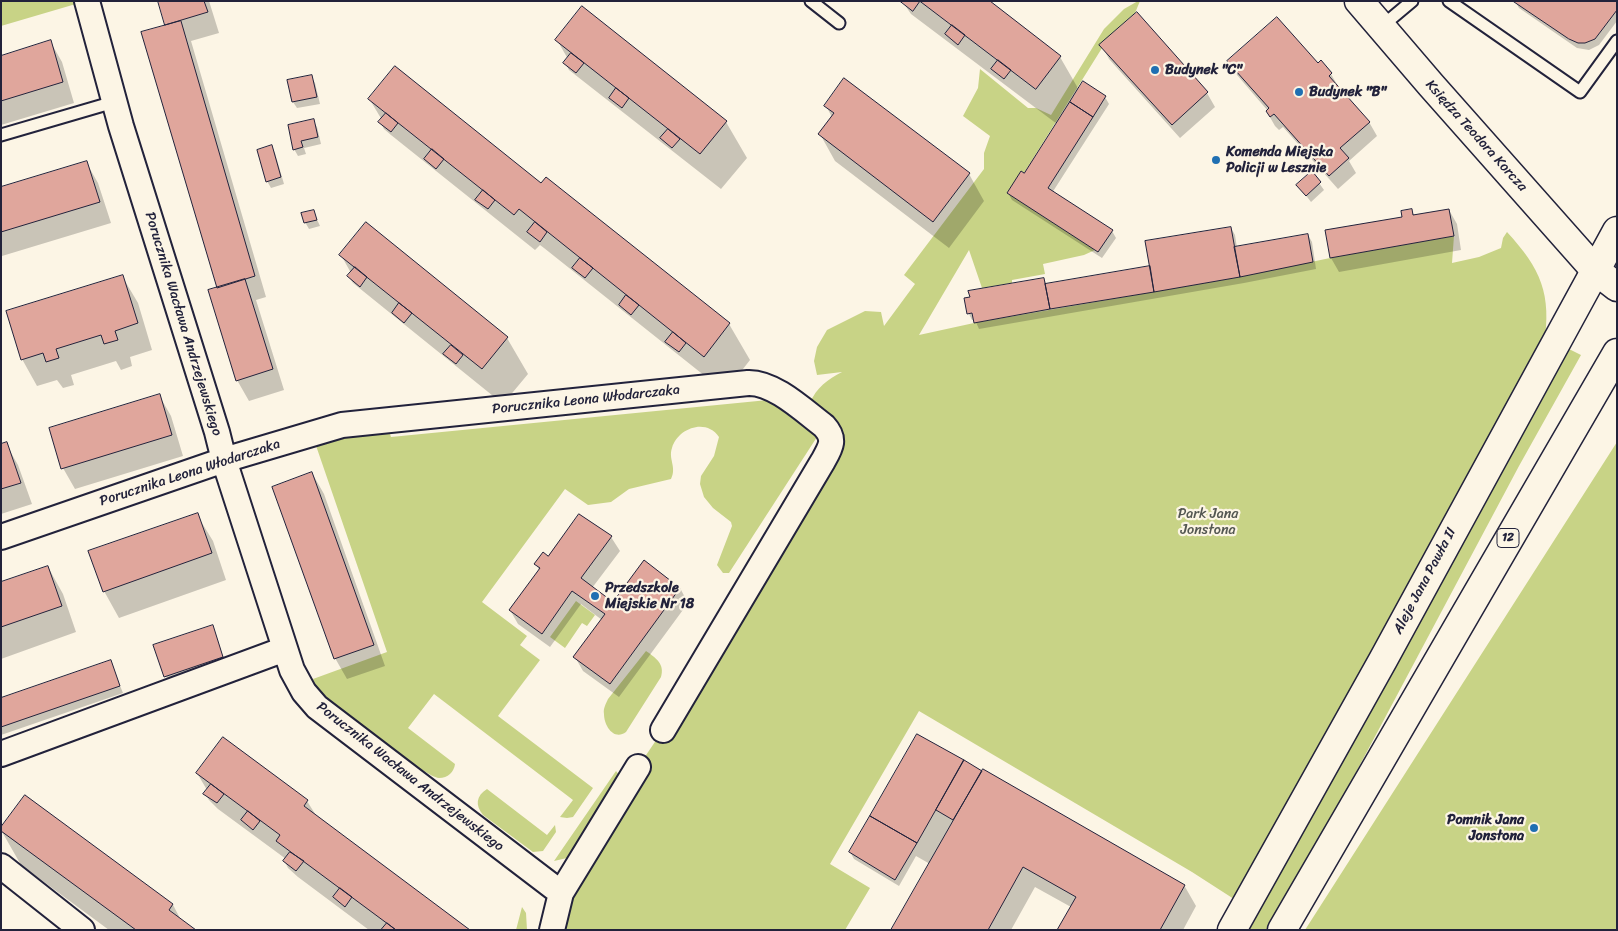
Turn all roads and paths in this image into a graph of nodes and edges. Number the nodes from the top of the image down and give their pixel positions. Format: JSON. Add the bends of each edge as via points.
{"nodes":[{"id":1,"x":87,"y":1,"type":"edge"},
{"id":2,"x":811,"y":1,"type":"edge"},
{"id":3,"x":1359,"y":1,"type":"edge"},
{"id":4,"x":1412,"y":1,"type":"edge"},
{"id":5,"x":1448,"y":1,"type":"edge"},
{"id":6,"x":839,"y":22,"type":"dead end"},
{"id":7,"x":1381,"y":27,"type":"junction"},
{"id":8,"x":1617,"y":41,"type":"edge"},
{"id":9,"x":114,"y":102,"type":"junction"},
{"id":10,"x":1,"y":134,"type":"edge"},
{"id":11,"x":1617,"y":231,"type":"edge"},
{"id":12,"x":1595,"y":270,"type":"junction"},
{"id":13,"x":1617,"y":287,"type":"edge"},
{"id":14,"x":1617,"y":353,"type":"edge"},
{"id":15,"x":224,"y":460,"type":"junction"},
{"id":16,"x":1,"y":536,"type":"edge"},
{"id":17,"x":285,"y":649,"type":"junction"},
{"id":18,"x":663,"y":730,"type":"dead end"},
{"id":19,"x":1,"y":754,"type":"edge"},
{"id":20,"x":638,"y":767,"type":"dead end"},
{"id":21,"x":1,"y":866,"type":"edge"},
{"id":22,"x":561,"y":893,"type":"junction"},
{"id":23,"x":82,"y":930,"type":"edge"},
{"id":24,"x":552,"y":930,"type":"edge"},
{"id":25,"x":1232,"y":930,"type":"edge"},
{"id":26,"x":1282,"y":930,"type":"edge"}],
"edges":[{"from":1,"to":9,"type":"street","name":"Porucznika Wacława Andrzejewskiego"},
{"from":2,"to":6,"type":"lane"},
{"from":3,"to":7,"type":"main road","name":"Księdza Teodora Korcza"},
{"from":4,"to":7,"type":"lane"},
{"from":5,"to":8,"type":"lane","via":[[1580,92]]},
{"from":7,"to":12,"type":"main road","name":"Księdza Teodora Korcza"},
{"from":9,"to":10,"type":"lane"},
{"from":9,"to":15,"type":"street","name":"Porucznika Wacława Andrzejewskiego"},
{"from":11,"to":12,"type":"main road","name":"Aleje Jana Pawła II"},
{"from":12,"to":13,"type":"main road","name":"Księdza Teodora Korcza"},
{"from":12,"to":25,"type":"main road","name":"Aleje Jana Pawła II"},
{"from":14,"to":26,"type":"main road","number":"12"},
{"from":15,"to":16,"type":"street","name":"Porucznika Leona Włodarczaka"},
{"from":15,"to":17,"type":"street","name":"Porucznika Wacława Andrzejewskiego"},
{"from":15,"to":18,"type":"street","name":"Porucznika Leona Włodarczaka","via":[[342,425],[748,383],[774,389],[824,426],[829,432],[831,446]]},
{"from":17,"to":19,"type":"street"},
{"from":17,"to":22,"type":"street","name":"Porucznika Wacława Andrzejewskiego","via":[[304,692],[317,707]]},
{"from":20,"to":22,"type":"street"},
{"from":21,"to":23,"type":"street"},
{"from":22,"to":24,"type":"street"}]}
